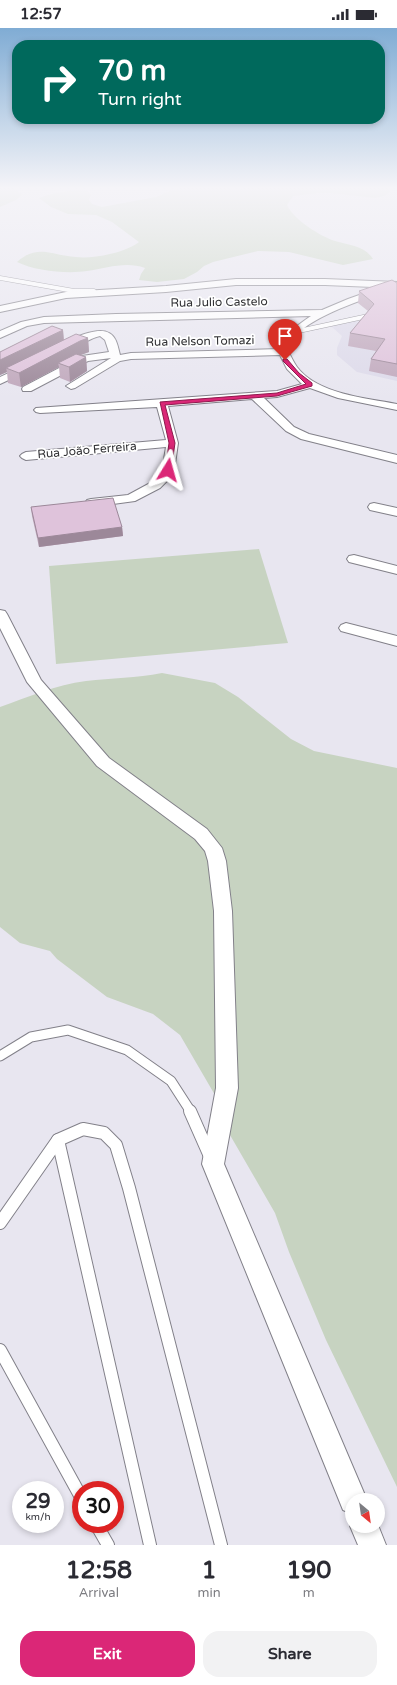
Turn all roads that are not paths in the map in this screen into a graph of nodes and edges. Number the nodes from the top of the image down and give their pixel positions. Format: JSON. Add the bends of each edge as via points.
{"nodes":[{"id":1,"x":0,"y":278,"type":"edge"},
{"id":2,"x":397,"y":286,"type":"edge"},
{"id":3,"x":109,"y":291,"type":"junction"},
{"id":4,"x":0,"y":309,"type":"edge"},
{"id":5,"x":322,"y":313,"type":"junction"},
{"id":6,"x":368,"y":316,"type":"edge"},
{"id":7,"x":294,"y":332,"type":"junction"},
{"id":8,"x":0,"y":335,"type":"edge"},
{"id":9,"x":283,"y":352,"type":"junction"},
{"id":10,"x":54,"y":354,"type":"edge"},
{"id":11,"x":116,"y":357,"type":"junction"},
{"id":12,"x":34,"y":364,"type":"edge"},
{"id":13,"x":0,"y":381,"type":"edge"},
{"id":14,"x":310,"y":385,"type":"junction"},
{"id":15,"x":71,"y":386,"type":"dead end"},
{"id":16,"x":26,"y":389,"type":"dead end"},
{"id":17,"x":178,"y":392,"type":"dead end"},
{"id":18,"x":149,"y":393,"type":"dead end"},
{"id":19,"x":108,"y":396,"type":"dead end"},
{"id":20,"x":256,"y":397,"type":"junction"},
{"id":21,"x":162,"y":403,"type":"junction"},
{"id":22,"x":82,"y":408,"type":"junction"},
{"id":23,"x":397,"y":408,"type":"edge"},
{"id":24,"x":40,"y":410,"type":"dead end"},
{"id":25,"x":172,"y":443,"type":"junction"},
{"id":26,"x":26,"y":456,"type":"dead end"},
{"id":27,"x":397,"y":459,"type":"edge"},
{"id":28,"x":77,"y":504,"type":"edge"},
{"id":29,"x":374,"y":507,"type":"dead end"},
{"id":30,"x":397,"y":512,"type":"edge"},
{"id":31,"x":354,"y":559,"type":"dead end"},
{"id":32,"x":397,"y":570,"type":"edge"},
{"id":33,"x":0,"y":614,"type":"edge"},
{"id":34,"x":346,"y":628,"type":"dead end"},
{"id":35,"x":397,"y":641,"type":"edge"},
{"id":36,"x":0,"y":1056,"type":"edge"},
{"id":37,"x":58,"y":1140,"type":"junction"},
{"id":38,"x":213,"y":1164,"type":"junction"},
{"id":39,"x":0,"y":1223,"type":"edge"},
{"id":40,"x":0,"y":1350,"type":"edge"},
{"id":41,"x":72,"y":1481,"type":"edge"},
{"id":42,"x":351,"y":1493,"type":"edge"},
{"id":43,"x":101,"y":1533,"type":"edge"},
{"id":44,"x":367,"y":1533,"type":"edge"},
{"id":45,"x":108,"y":1545,"type":"edge"},
{"id":46,"x":150,"y":1545,"type":"edge"},
{"id":47,"x":221,"y":1545,"type":"edge"},
{"id":48,"x":372,"y":1545,"type":"edge"}],
"edges":[{"from":1,"to":3,"type":"lane","via":[[74,291]]},
{"from":2,"to":3,"type":"street","via":[[325,282],[236,282],[166,289]]},
{"from":2,"to":5,"type":"street"},
{"from":3,"to":4,"type":"street","via":[[66,295]]},
{"from":5,"to":7,"type":"street"},
{"from":5,"to":8,"type":"street","name":"Rua Julio Castelo","via":[[44,320],[24,324]]},
{"from":6,"to":7,"type":"lane","via":[[335,322],[310,331]]},
{"from":7,"to":9,"type":"street"},
{"from":9,"to":11,"type":"street","name":"Rua Nelson Tomazi"},
{"from":9,"to":14,"type":"street","via":[[285,360]]},
{"from":10,"to":11,"type":"street","via":[[101,333],[109,338]]},
{"from":11,"to":15,"type":"street"},
{"from":11,"to":16,"type":"street","name":"Rua Nelson Tomazi","via":[[82,359]]},
{"from":12,"to":13,"type":"street"},
{"from":14,"to":20,"type":"street"},
{"from":14,"to":23,"type":"street","via":[[358,400]]},
{"from":17,"to":18,"type":"street"},
{"from":19,"to":22,"type":"street"},
{"from":20,"to":21,"type":"street"},
{"from":20,"to":27,"type":"street","via":[[290,429],[305,437]]},
{"from":21,"to":22,"type":"street"},
{"from":21,"to":25,"type":"street"},
{"from":22,"to":24,"type":"street"},
{"from":25,"to":26,"type":"street","name":"Rua João Ferreira"},
{"from":25,"to":28,"type":"street","via":[[168,470],[156,485],[131,498]]},
{"from":29,"to":30,"type":"street"},
{"from":31,"to":32,"type":"street"},
{"from":33,"to":38,"type":"street","via":[[35,682],[103,762],[201,834],[213,848],[223,911],[227,1088]]},
{"from":34,"to":35,"type":"street"},
{"from":36,"to":38,"type":"lane","via":[[31,1037],[68,1030],[127,1050],[171,1081],[193,1115]]},
{"from":37,"to":39,"type":"lane"},
{"from":37,"to":46,"type":"lane"},
{"from":37,"to":47,"type":"lane","via":[[83,1128],[104,1133],[116,1145]]},
{"from":38,"to":42,"type":"street"},
{"from":40,"to":41,"type":"lane"},
{"from":43,"to":45,"type":"lane"},
{"from":44,"to":48,"type":"street"}]}
